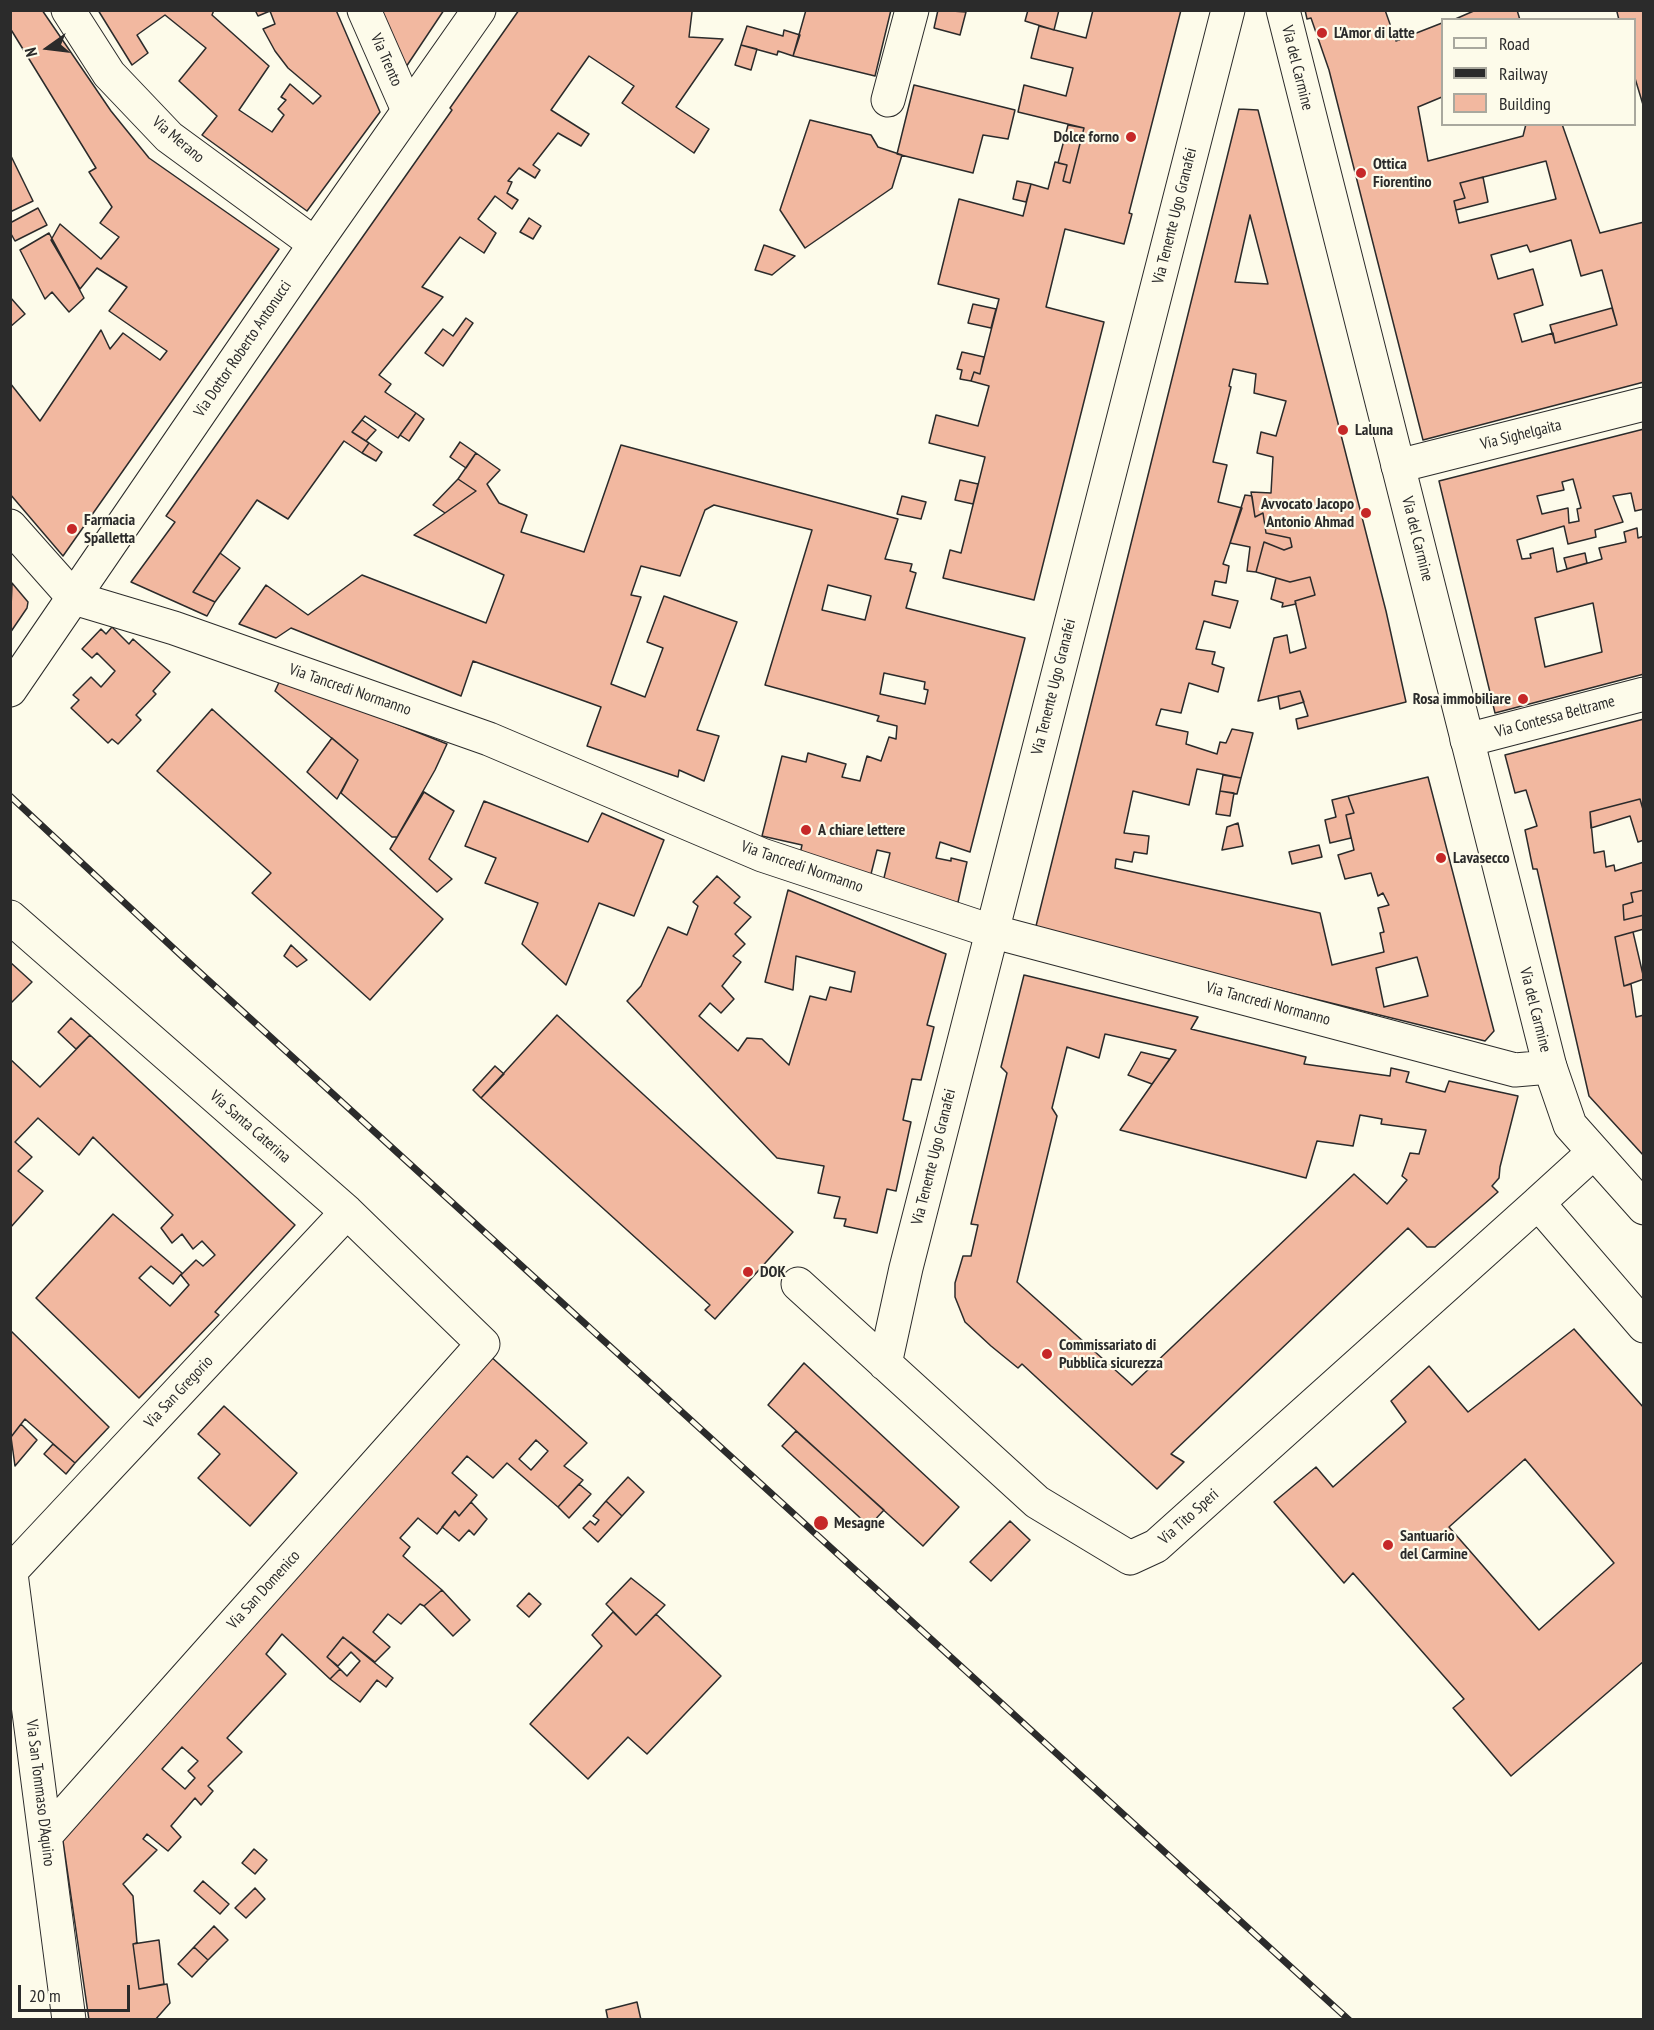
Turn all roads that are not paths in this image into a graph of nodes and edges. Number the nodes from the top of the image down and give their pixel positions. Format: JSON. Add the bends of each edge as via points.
{"nodes":[{"id":1,"x":68,"y":10,"type":"edge"},
{"id":2,"x":364,"y":10,"type":"edge"},
{"id":3,"x":479,"y":10,"type":"edge"},
{"id":4,"x":912,"y":10,"type":"edge"},
{"id":5,"x":1228,"y":10,"type":"edge"},
{"id":6,"x":1283,"y":10,"type":"edge"},
{"id":7,"x":888,"y":100,"type":"dead end"},
{"id":8,"x":408,"y":110,"type":"junction"},
{"id":9,"x":315,"y":244,"type":"junction"},
{"id":10,"x":1644,"y":404,"type":"edge"},
{"id":11,"x":1398,"y":466,"type":"junction"},
{"id":12,"x":10,"y":526,"type":"edge"},
{"id":13,"x":74,"y":598,"type":"junction"},
{"id":14,"x":10,"y":690,"type":"edge"},
{"id":15,"x":1644,"y":694,"type":"edge"},
{"id":16,"x":1467,"y":740,"type":"junction"},
{"id":17,"x":10,"y":917,"type":"edge"},
{"id":18,"x":991,"y":931,"type":"junction"},
{"id":19,"x":1550,"y":1067,"type":"junction"},
{"id":20,"x":1594,"y":1152,"type":"junction"},
{"id":21,"x":1539,"y":1203,"type":"junction"},
{"id":22,"x":1644,"y":1208,"type":"edge"},
{"id":23,"x":347,"y":1212,"type":"junction"},
{"id":24,"x":798,"y":1284,"type":"dead end"},
{"id":25,"x":1644,"y":1326,"type":"edge"},
{"id":26,"x":483,"y":1344,"type":"joint"},
{"id":27,"x":885,"y":1364,"type":"junction"},
{"id":28,"x":10,"y":1566,"type":"edge"},
{"id":29,"x":11,"y":1571,"type":"edge"},
{"id":30,"x":46,"y":1836,"type":"junction"},
{"id":31,"x":69,"y":2019,"type":"edge"}],
"edges":[{"from":1,"to":9,"type":"street","name":"Via Merano","via":[[109,74],[169,137]]},
{"from":2,"to":8,"type":"street","name":"Via Trento"},
{"from":3,"to":8,"type":"street","name":"Via Dottor Roberto Antonucci"},
{"from":4,"to":7,"type":"street"},
{"from":5,"to":18,"type":"street","name":"Via Tenente Ugo Granafei"},
{"from":6,"to":11,"type":"street","name":"Via del Carmine"},
{"from":8,"to":9,"type":"street","name":"Via Dottor Roberto Antonucci"},
{"from":9,"to":13,"type":"street","name":"Via Dottor Roberto Antonucci"},
{"from":10,"to":11,"type":"street","name":"Via Sighelgaita"},
{"from":11,"to":16,"type":"street","name":"Via del Carmine"},
{"from":12,"to":13,"type":"street"},
{"from":13,"to":14,"type":"street","name":"Via Dottor Roberto Antonucci"},
{"from":13,"to":18,"type":"street","name":"Via Tancredi Normanno","via":[[174,628],[489,739],[762,855]]},
{"from":15,"to":16,"type":"street","name":"Via Contessa Beltrame"},
{"from":16,"to":19,"type":"street","name":"Via del Carmine"},
{"from":17,"to":23,"type":"street","name":"Via Santa Caterina"},
{"from":18,"to":19,"type":"street","name":"Via Tancredi Normanno","via":[[1515,1070]]},
{"from":18,"to":27,"type":"street","name":"Via Tenente Ugo Granafei"},
{"from":19,"to":20,"type":"street","name":"Via del Carmine","via":[[1570,1125]]},
{"from":20,"to":21,"type":"street"},
{"from":20,"to":22,"type":"street","name":"Via del Carmine"},
{"from":21,"to":25,"type":"street"},
{"from":21,"to":27,"type":"street","name":"Via Tito Speri","via":[[1156,1546],[1130,1558],[1036,1502]]},
{"from":23,"to":26,"type":"street","name":"Via Santa Caterina"},
{"from":23,"to":29,"type":"street","name":"Via San Gregorio"},
{"from":24,"to":27,"type":"street","name":"Via Tito Speri"},
{"from":26,"to":30,"type":"street","name":"Via San Domenico"},
{"from":28,"to":29,"type":"street","name":"Via San Tommaso D'Aquino"},
{"from":29,"to":30,"type":"street","name":"Via San Tommaso D'Aquino"},
{"from":30,"to":31,"type":"street","name":"Via San Tommaso D'Aquino"}]}
